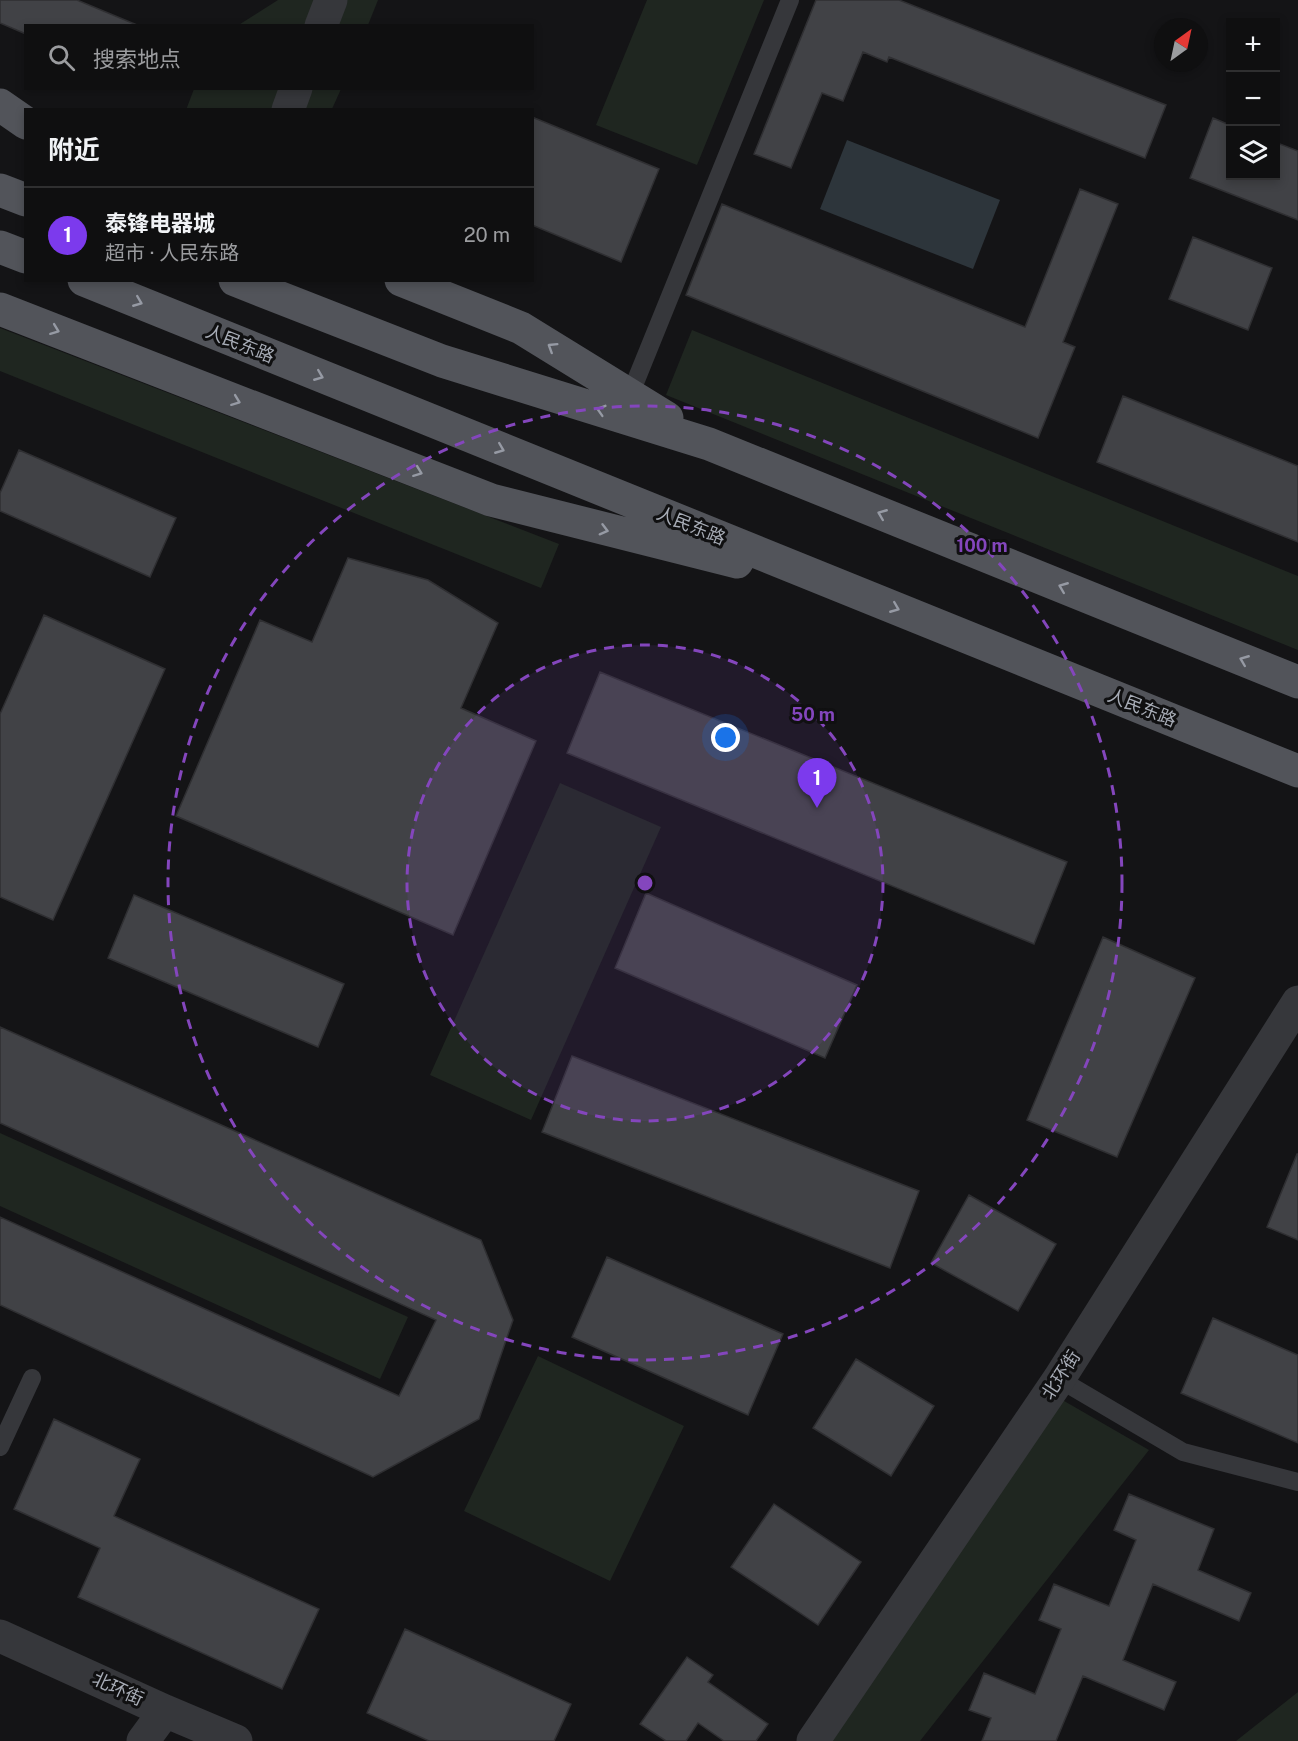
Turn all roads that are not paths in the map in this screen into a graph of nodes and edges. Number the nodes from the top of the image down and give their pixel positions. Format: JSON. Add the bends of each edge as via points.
{"nodes":[{"id":1,"x":331,"y":0,"type":"edge"},
{"id":2,"x":790,"y":0,"type":"edge"},
{"id":3,"x":322,"y":24,"type":"edge"},
{"id":4,"x":295,"y":90,"type":"edge"},
{"id":5,"x":0,"y":105,"type":"edge"},
{"id":6,"x":289,"y":108,"type":"edge"},
{"id":7,"x":0,"y":120,"type":"edge"},
{"id":8,"x":24,"y":122,"type":"edge"},
{"id":9,"x":24,"y":129,"type":"edge"},
{"id":10,"x":0,"y":190,"type":"edge"},
{"id":11,"x":24,"y":199,"type":"edge"},
{"id":12,"x":0,"y":247,"type":"edge"},
{"id":13,"x":24,"y":256,"type":"edge"},
{"id":14,"x":89,"y":282,"type":"edge"},
{"id":15,"x":239,"y":282,"type":"edge"},
{"id":16,"x":406,"y":282,"type":"edge"},
{"id":17,"x":0,"y":309,"type":"edge"},
{"id":18,"x":630,"y":395,"type":"junction"},
{"id":19,"x":709,"y":444,"type":"junction"},
{"id":20,"x":849,"y":590,"type":"junction"},
{"id":21,"x":1298,"y":682,"type":"edge"},
{"id":22,"x":1285,"y":766,"type":"edge"},
{"id":23,"x":1298,"y":786,"type":"edge"},
{"id":24,"x":1298,"y":1002,"type":"edge"},
{"id":25,"x":32,"y":1378,"type":"dead end"},
{"id":26,"x":1059,"y":1379,"type":"junction"},
{"id":27,"x":0,"y":1447,"type":"edge"},
{"id":28,"x":1298,"y":1482,"type":"edge"},
{"id":29,"x":0,"y":1636,"type":"edge"},
{"id":30,"x":165,"y":1711,"type":"junction"},
{"id":31,"x":143,"y":1741,"type":"edge"},
{"id":32,"x":236,"y":1741,"type":"edge"},
{"id":33,"x":813,"y":1741,"type":"edge"}],
"edges":[{"from":1,"to":3,"type":"street"},
{"from":2,"to":18,"type":"lane"},
{"from":4,"to":6,"type":"street"},
{"from":5,"to":8,"type":"main road"},
{"from":7,"to":9,"type":"main road"},
{"from":10,"to":11,"type":"main road"},
{"from":12,"to":13,"type":"main road"},
{"from":14,"to":20,"type":"main road","name":"人民东路","one_way":true},
{"from":19,"to":15,"type":"main road","one_way":true,"via":[[442,361]]},
{"from":18,"to":16,"type":"main road","one_way":true,"via":[[521,328]]},
{"from":17,"to":20,"type":"main road","one_way":true,"via":[[491,500]]},
{"from":18,"to":19,"type":"main road"},
{"from":21,"to":19,"type":"main road","one_way":true},
{"from":20,"to":22,"type":"main road","name":"人民东路","one_way":true},
{"from":22,"to":23,"type":"street"},
{"from":24,"to":26,"type":"street","name":"北环街"},
{"from":25,"to":27,"type":"lane"},
{"from":26,"to":28,"type":"lane","via":[[1184,1452]]},
{"from":26,"to":33,"type":"street","name":"北环街"},
{"from":29,"to":30,"type":"street","name":"北环街"},
{"from":30,"to":31,"type":"street"},
{"from":30,"to":32,"type":"street","name":"北环街"}]}
